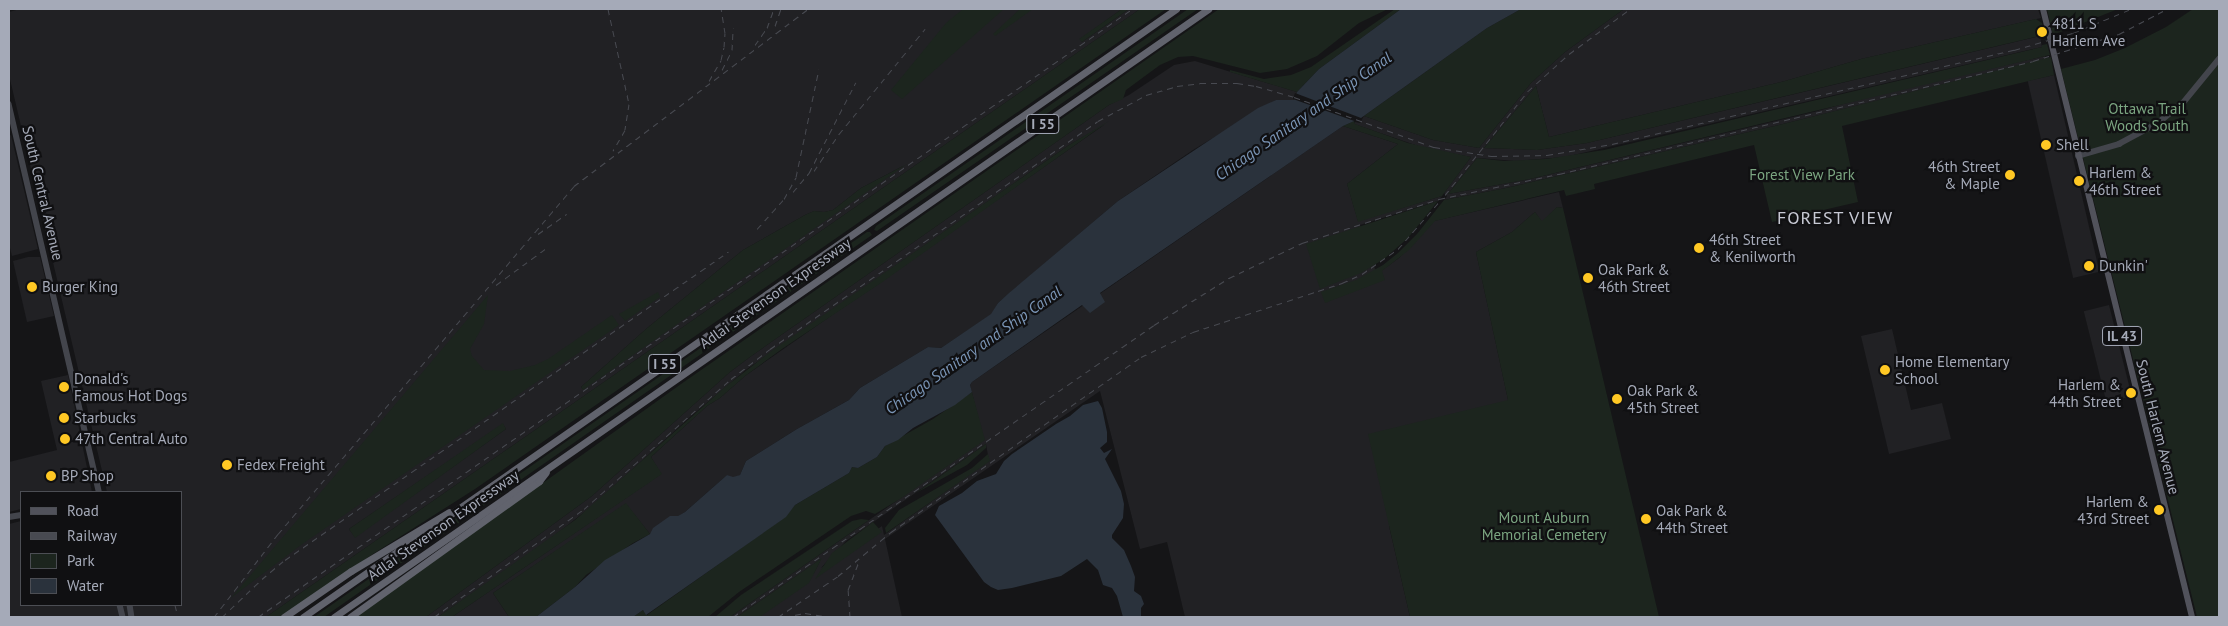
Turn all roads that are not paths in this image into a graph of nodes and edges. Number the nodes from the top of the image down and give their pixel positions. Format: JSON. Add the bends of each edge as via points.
{"nodes":[{"id":1,"x":1176,"y":9,"type":"edge"},
{"id":2,"x":1208,"y":9,"type":"edge"},
{"id":3,"x":2043,"y":9,"type":"edge"},
{"id":4,"x":2219,"y":59,"type":"edge"},
{"id":5,"x":9,"y":104,"type":"edge"},
{"id":6,"x":2078,"y":156,"type":"junction"},
{"id":7,"x":550,"y":467,"type":"junction"},
{"id":8,"x":99,"y":491,"type":"edge"},
{"id":9,"x":463,"y":506,"type":"junction"},
{"id":10,"x":284,"y":617,"type":"edge"},
{"id":11,"x":303,"y":617,"type":"edge"},
{"id":12,"x":334,"y":617,"type":"edge"},
{"id":13,"x":350,"y":617,"type":"edge"},
{"id":14,"x":2192,"y":617,"type":"edge"}],
"edges":[{"from":1,"to":9,"type":"highway","name":"Adlai Stevenson Expressway","number":"I 55"},
{"from":2,"to":7,"type":"highway","name":"Adlai Stevenson Expressway","number":"I 55"},
{"from":3,"to":6,"type":"main road","name":"South Harlem Avenue","number":"IL 43"},
{"from":4,"to":6,"type":"main road","via":[[2183,103],[2158,123],[2119,144]]},
{"from":5,"to":8,"type":"main road","name":"South Central Avenue"},
{"from":6,"to":14,"type":"main road","name":"South Harlem Avenue","number":"IL 43"},
{"from":7,"to":12,"type":"highway","name":"Adlai Stevenson Expressway","number":"I 55"},
{"from":7,"to":13,"type":"highway","via":[[539,481]]},
{"from":9,"to":10,"type":"highway","via":[[401,539]]},
{"from":9,"to":11,"type":"highway","name":"Adlai Stevenson Expressway","number":"I 55"}]}
